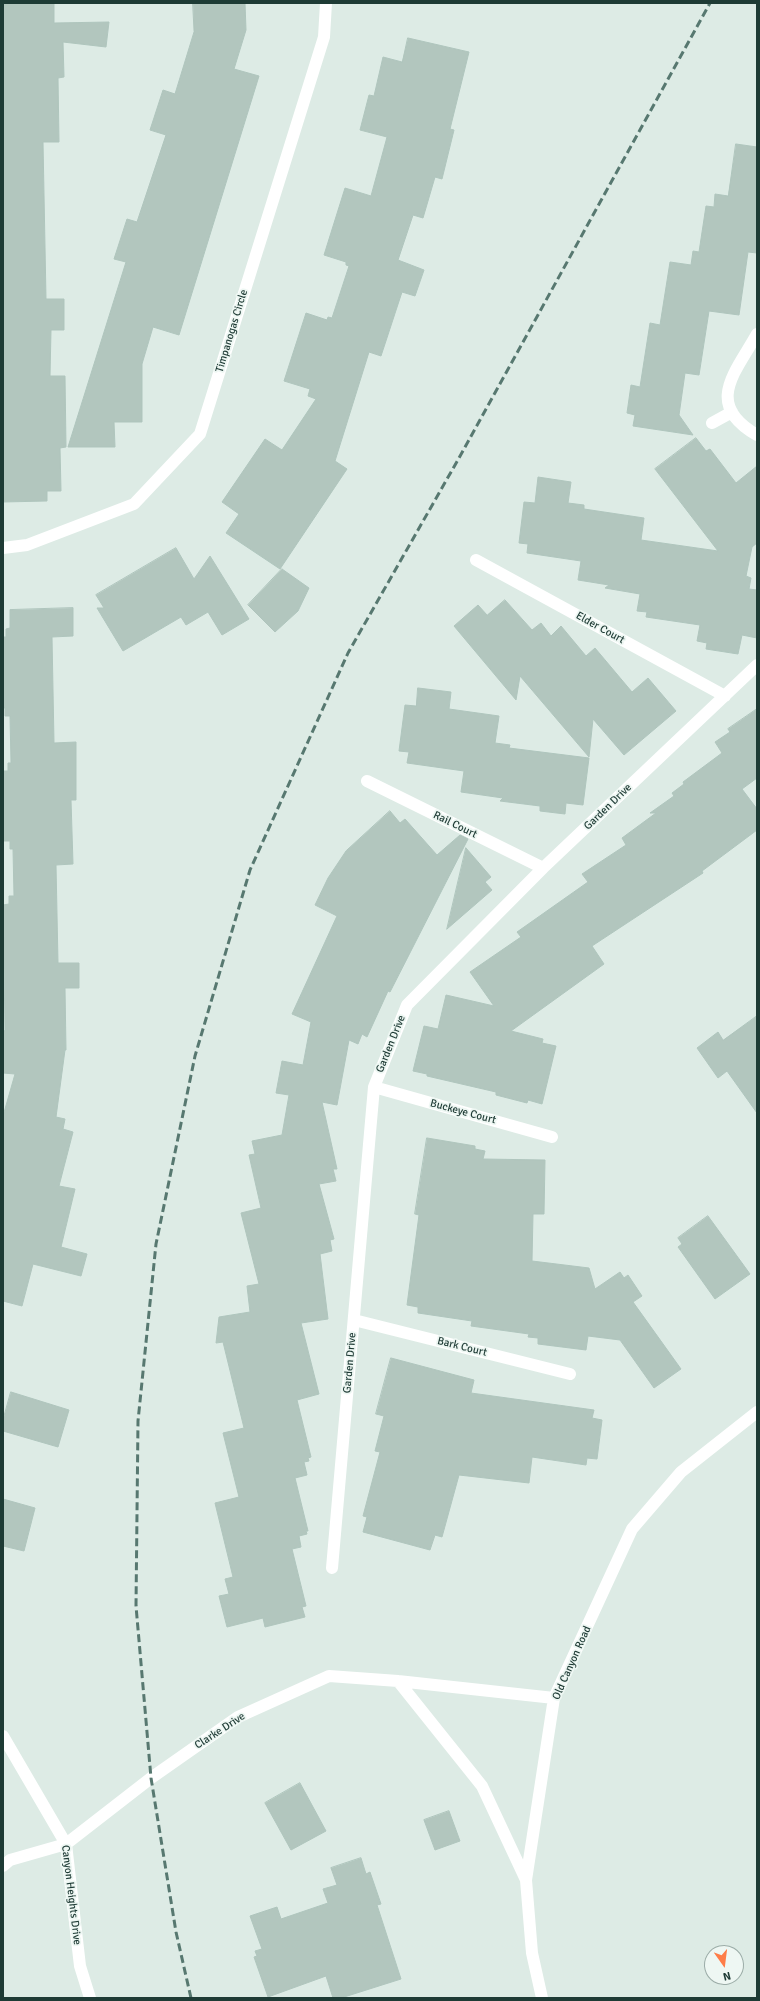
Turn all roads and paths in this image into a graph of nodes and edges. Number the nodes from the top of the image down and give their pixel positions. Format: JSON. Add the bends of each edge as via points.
{"nodes":[{"id":1,"x":326,"y":3,"type":"edge"},
{"id":2,"x":757,"y":334,"type":"edge"},
{"id":3,"x":732,"y":412,"type":"junction"},
{"id":4,"x":712,"y":423,"type":"dead end"},
{"id":5,"x":757,"y":435,"type":"edge"},
{"id":6,"x":3,"y":548,"type":"edge"},
{"id":7,"x":476,"y":560,"type":"dead end"},
{"id":8,"x":757,"y":665,"type":"edge"},
{"id":9,"x":724,"y":696,"type":"junction"},
{"id":10,"x":367,"y":781,"type":"dead end"},
{"id":11,"x":543,"y":868,"type":"junction"},
{"id":12,"x":374,"y":1087,"type":"junction"},
{"id":13,"x":552,"y":1137,"type":"dead end"},
{"id":14,"x":354,"y":1320,"type":"junction"},
{"id":15,"x":570,"y":1374,"type":"dead end"},
{"id":16,"x":757,"y":1412,"type":"edge"},
{"id":17,"x":332,"y":1568,"type":"dead end"},
{"id":18,"x":398,"y":1681,"type":"junction"},
{"id":19,"x":554,"y":1698,"type":"junction"},
{"id":20,"x":3,"y":1736,"type":"edge"},
{"id":21,"x":66,"y":1844,"type":"junction"},
{"id":22,"x":3,"y":1866,"type":"edge"},
{"id":23,"x":526,"y":1880,"type":"junction"},
{"id":24,"x":90,"y":1998,"type":"edge"},
{"id":25,"x":542,"y":1998,"type":"edge"}],
"edges":[{"from":1,"to":6,"type":"street","name":"Timpanogas Circle","via":[[324,37],[200,434],[134,504],[27,545]]},
{"from":2,"to":3,"type":"street","via":[[731,377],[728,401]]},
{"from":3,"to":4,"type":"street"},
{"from":3,"to":5,"type":"street","via":[[738,421]]},
{"from":7,"to":9,"type":"street","name":"Elder Court"},
{"from":8,"to":9,"type":"street","name":"Garden Drive"},
{"from":9,"to":11,"type":"street","name":"Garden Drive"},
{"from":10,"to":11,"type":"street","name":"Rail Court"},
{"from":11,"to":12,"type":"street","name":"Garden Drive","via":[[407,1005]]},
{"from":12,"to":13,"type":"street","name":"Buckeye Court"},
{"from":12,"to":14,"type":"street","name":"Garden Drive"},
{"from":14,"to":15,"type":"street","name":"Bark Court"},
{"from":14,"to":17,"type":"street","name":"Garden Drive"},
{"from":16,"to":19,"type":"street","name":"Old Canyon Road","via":[[681,1472],[632,1529]]},
{"from":18,"to":19,"type":"street","name":"Clarke Drive"},
{"from":18,"to":21,"type":"street","name":"Clarke Drive","via":[[329,1676],[238,1717],[151,1778]]},
{"from":18,"to":23,"type":"street","via":[[482,1786]]},
{"from":19,"to":23,"type":"street","name":"Old Canyon Road"},
{"from":20,"to":21,"type":"street","name":"Canyon Heights Drive"},
{"from":21,"to":22,"type":"street","via":[[10,1860]]},
{"from":21,"to":24,"type":"street","name":"Canyon Heights Drive","via":[[80,1966]]},
{"from":23,"to":25,"type":"street","name":"Old Canyon Road","via":[[532,1953]]}]}
